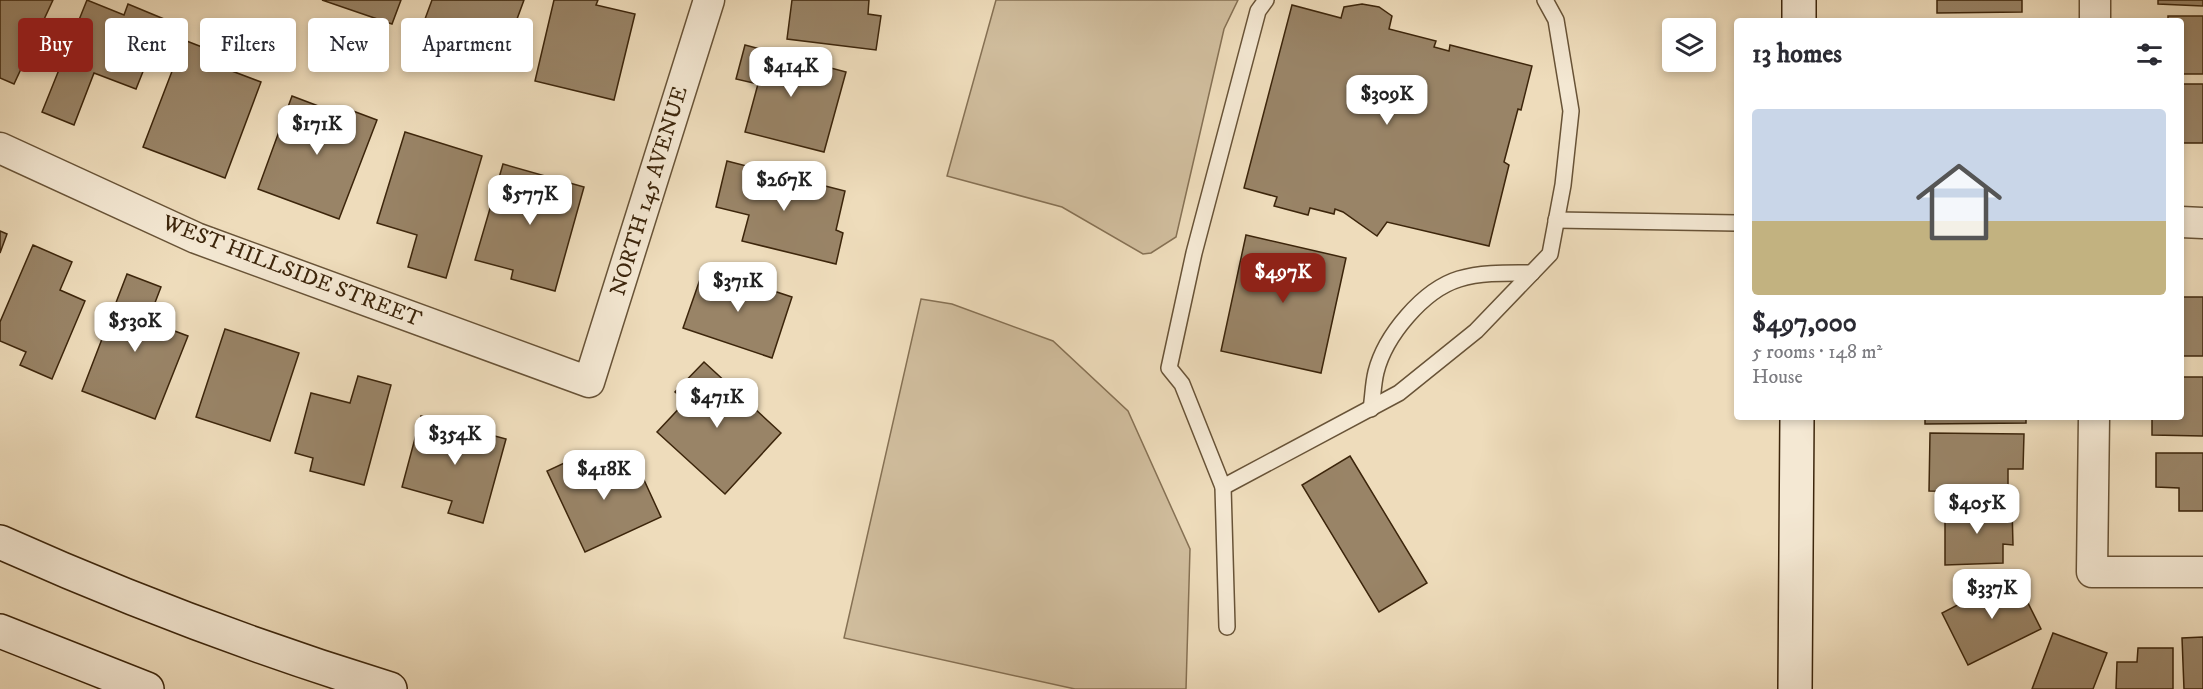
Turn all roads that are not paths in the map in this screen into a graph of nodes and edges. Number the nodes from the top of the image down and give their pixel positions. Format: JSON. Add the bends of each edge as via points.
{"nodes":[{"id":1,"x":709,"y":0,"type":"edge"},
{"id":2,"x":1266,"y":0,"type":"edge"},
{"id":3,"x":1545,"y":0,"type":"edge"},
{"id":4,"x":1799,"y":0,"type":"edge"},
{"id":5,"x":2095,"y":0,"type":"edge"},
{"id":6,"x":1799,"y":18,"type":"edge"},
{"id":7,"x":2095,"y":18,"type":"edge"},
{"id":8,"x":0,"y":148,"type":"edge"},
{"id":9,"x":1556,"y":220,"type":"junction"},
{"id":10,"x":2184,"y":222,"type":"edge"},
{"id":11,"x":1734,"y":223,"type":"edge"},
{"id":12,"x":2203,"y":223,"type":"edge"},
{"id":13,"x":1532,"y":273,"type":"junction"},
{"id":14,"x":589,"y":382,"type":"joint"},
{"id":15,"x":1371,"y":409,"type":"junction"},
{"id":16,"x":1797,"y":420,"type":"edge"},
{"id":17,"x":2094,"y":420,"type":"edge"},
{"id":18,"x":1223,"y":488,"type":"junction"},
{"id":19,"x":0,"y":542,"type":"edge"},
{"id":20,"x":2203,"y":572,"type":"edge"},
{"id":21,"x":1227,"y":627,"type":"dead end"},
{"id":22,"x":0,"y":631,"type":"edge"},
{"id":23,"x":147,"y":689,"type":"edge"},
{"id":24,"x":390,"y":689,"type":"edge"},
{"id":25,"x":1795,"y":689,"type":"edge"}],
"edges":[{"from":1,"to":14,"type":"street","name":"NORTH 145 AVENUE"},
{"from":2,"to":18,"type":"lane","via":[[1258,11],[1194,253],[1169,368],[1182,384]]},
{"from":3,"to":9,"type":"lane","via":[[1556,20],[1571,111]]},
{"from":4,"to":6,"type":"main road"},
{"from":5,"to":7,"type":"street"},
{"from":8,"to":14,"type":"street","name":"WEST HILLSIDE STREET","via":[[196,238]]},
{"from":9,"to":11,"type":"lane"},
{"from":9,"to":13,"type":"lane","via":[[1550,254]]},
{"from":10,"to":12,"type":"street"},
{"from":13,"to":15,"type":"lane","via":[[1476,331],[1400,393]]},
{"from":13,"to":15,"type":"lane","via":[[1458,279],[1428,296],[1403,321],[1387,346],[1376,372]]},
{"from":15,"to":18,"type":"lane"},
{"from":16,"to":25,"type":"main road"},
{"from":17,"to":20,"type":"street","via":[[2092,572]]},
{"from":18,"to":21,"type":"lane"},
{"from":19,"to":24,"type":"main road","via":[[81,578],[256,644]]},
{"from":22,"to":23,"type":"main road"}]}
